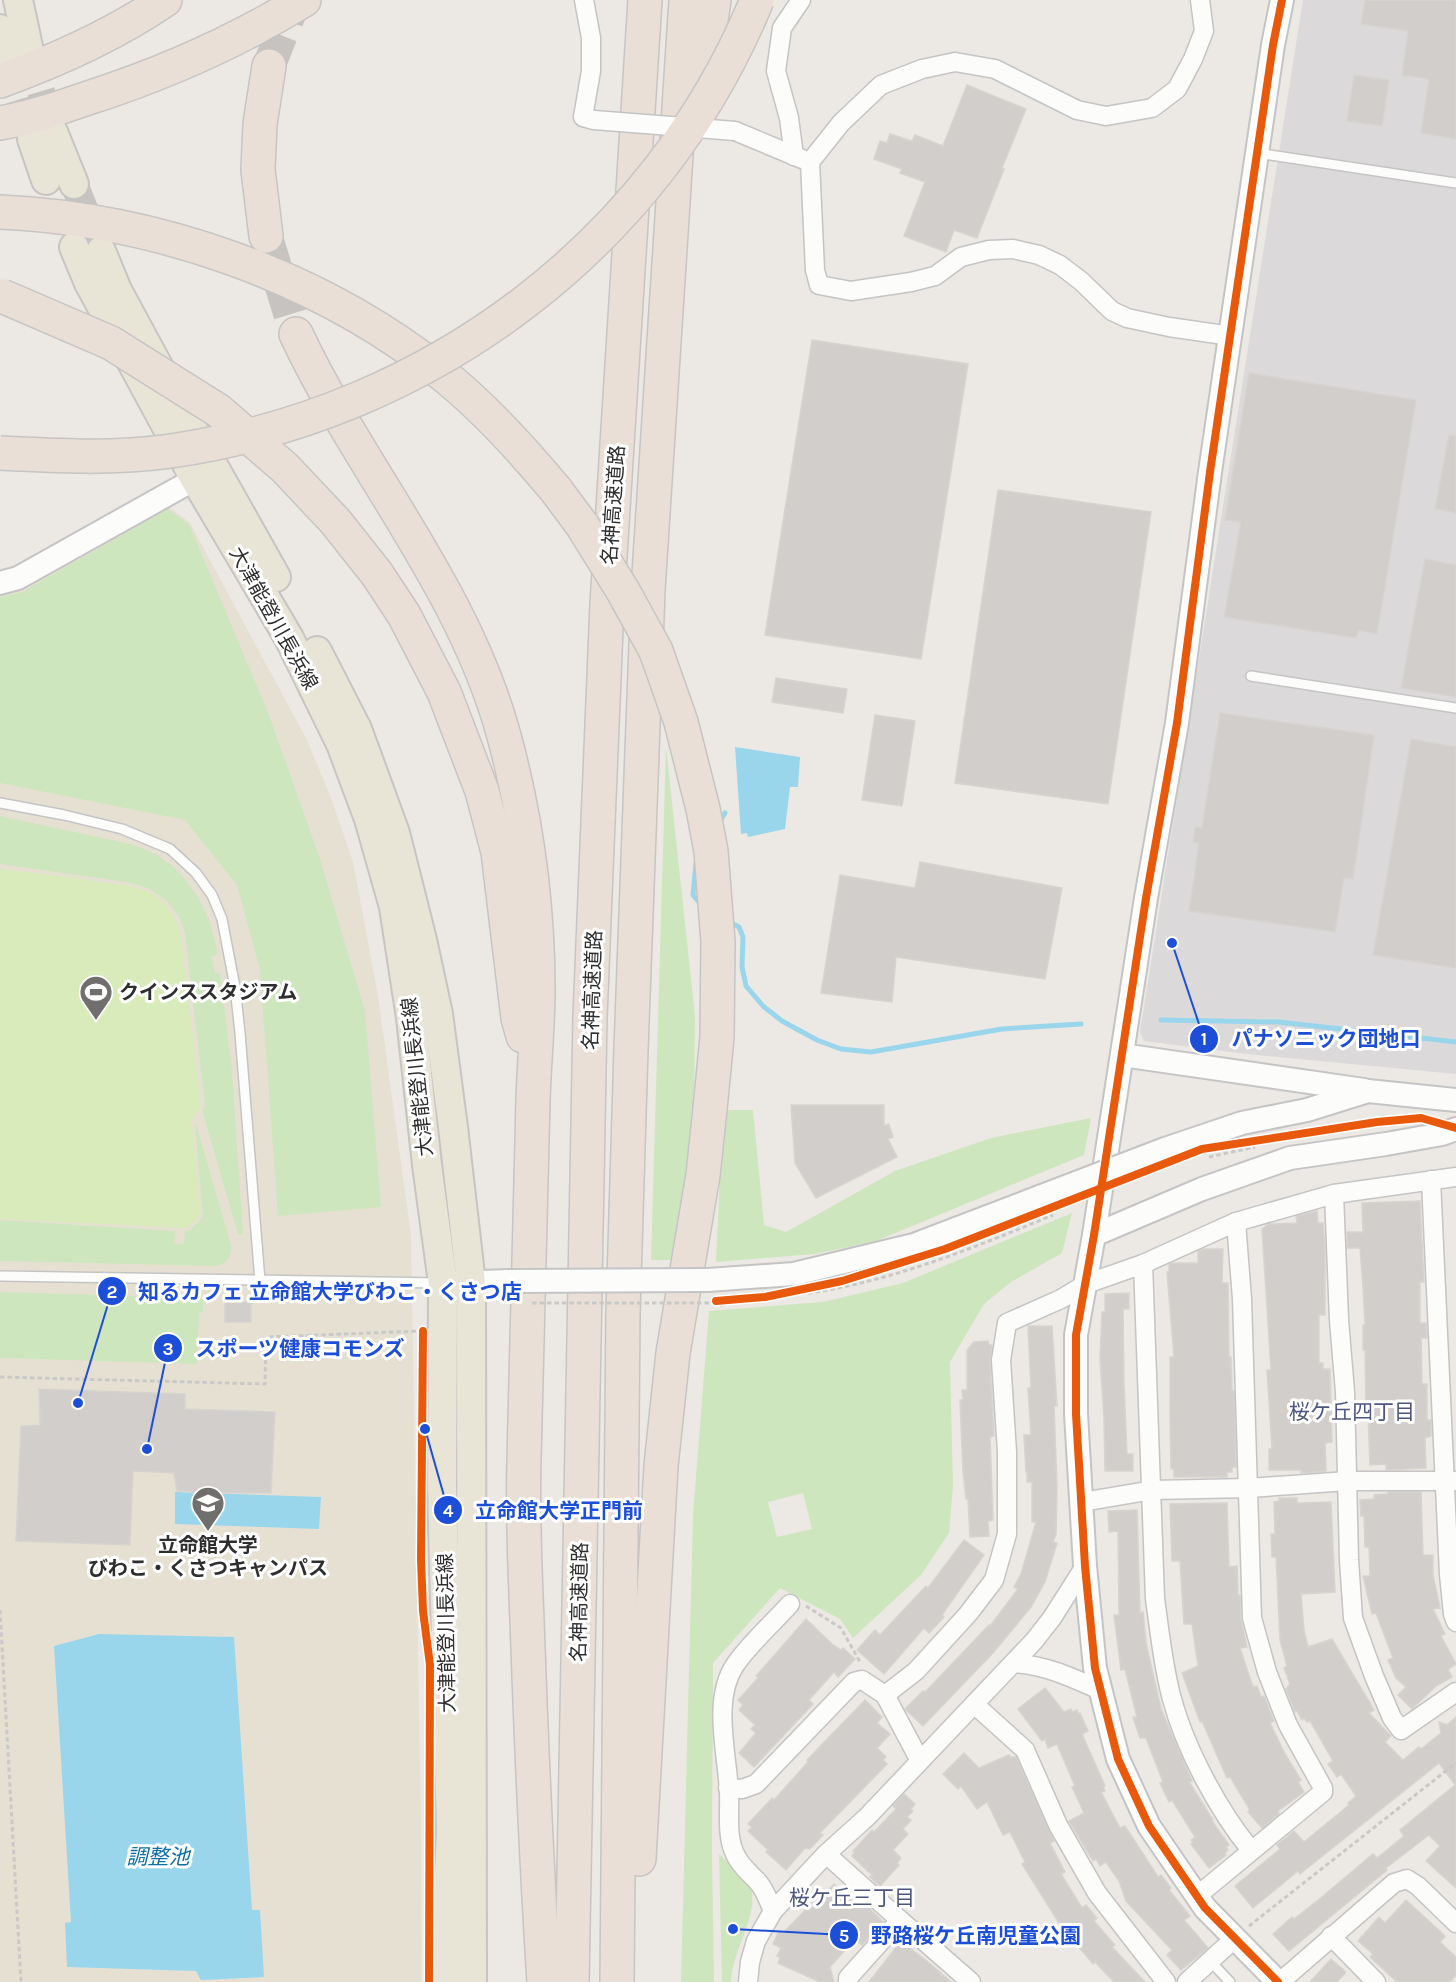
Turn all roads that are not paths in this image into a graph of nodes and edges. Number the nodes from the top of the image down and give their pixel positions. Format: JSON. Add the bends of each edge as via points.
{"nodes":[{"id":1,"x":18,"y":0,"type":"edge"},
{"id":2,"x":165,"y":0,"type":"edge"},
{"id":3,"x":304,"y":0,"type":"edge"},
{"id":4,"x":584,"y":0,"type":"edge"},
{"id":5,"x":645,"y":0,"type":"edge"},
{"id":6,"x":686,"y":0,"type":"edge"},
{"id":7,"x":714,"y":0,"type":"edge"},
{"id":8,"x":757,"y":0,"type":"edge"},
{"id":9,"x":801,"y":0,"type":"edge"},
{"id":10,"x":1200,"y":0,"type":"edge"},
{"id":11,"x":1282,"y":0,"type":"edge"},
{"id":12,"x":0,"y":28,"type":"edge"},
{"id":13,"x":12,"y":64,"type":"edge"},
{"id":14,"x":269,"y":66,"type":"tunnel mouth"},
{"id":15,"x":0,"y":123,"type":"edge"},
{"id":16,"x":1257,"y":153,"type":"junction"},
{"id":17,"x":802,"y":159,"type":"junction"},
{"id":18,"x":46,"y":180,"type":"tunnel mouth"},
{"id":19,"x":1456,"y":183,"type":"edge"},
{"id":20,"x":74,"y":184,"type":"tunnel mouth"},
{"id":21,"x":0,"y":212,"type":"edge"},
{"id":22,"x":266,"y":236,"type":"tunnel mouth"},
{"id":23,"x":1,"y":296,"type":"edge"},
{"id":24,"x":296,"y":334,"type":"tunnel mouth"},
{"id":25,"x":1231,"y":336,"type":"junction"},
{"id":26,"x":0,"y":453,"type":"edge"},
{"id":27,"x":195,"y":479,"type":"junction"},
{"id":28,"x":0,"y":583,"type":"edge"},
{"id":29,"x":648,"y":590,"type":"junction"},
{"id":30,"x":1251,"y":676,"type":"dead end"},
{"id":31,"x":1456,"y":708,"type":"edge"},
{"id":32,"x":0,"y":803,"type":"edge"},
{"id":33,"x":1122,"y":1054,"type":"junction"},
{"id":34,"x":534,"y":1072,"type":"junction"},
{"id":35,"x":1368,"y":1090,"type":"junction"},
{"id":36,"x":1456,"y":1100,"type":"edge"},
{"id":37,"x":1456,"y":1129,"type":"edge"},
{"id":38,"x":1456,"y":1177,"type":"edge"},
{"id":39,"x":1431,"y":1180,"type":"junction"},
{"id":40,"x":1334,"y":1194,"type":"junction"},
{"id":41,"x":1236,"y":1222,"type":"junction"},
{"id":42,"x":1094,"y":1235,"type":"junction"},
{"id":43,"x":1143,"y":1264,"type":"junction"},
{"id":44,"x":0,"y":1276,"type":"edge"},
{"id":45,"x":260,"y":1281,"type":"junction"},
{"id":46,"x":457,"y":1283,"type":"junction"},
{"id":47,"x":1086,"y":1284,"type":"junction"},
{"id":48,"x":1348,"y":1481,"type":"junction"},
{"id":49,"x":1450,"y":1481,"type":"edge"},
{"id":50,"x":1249,"y":1488,"type":"junction"},
{"id":51,"x":1153,"y":1490,"type":"junction"},
{"id":52,"x":1082,"y":1502,"type":"junction"},
{"id":53,"x":1085,"y":1566,"type":"junction"},
{"id":54,"x":790,"y":1604,"type":"road end"},
{"id":55,"x":1456,"y":1622,"type":"edge"},
{"id":56,"x":1013,"y":1663,"type":"junction"},
{"id":57,"x":1100,"y":1690,"type":"junction"},
{"id":58,"x":1456,"y":1692,"type":"edge"},
{"id":59,"x":885,"y":1695,"type":"junction"},
{"id":60,"x":974,"y":1704,"type":"junction"},
{"id":61,"x":920,"y":1759,"type":"junction"},
{"id":62,"x":729,"y":1788,"type":"junction"},
{"id":63,"x":1251,"y":1850,"type":"junction"},
{"id":64,"x":826,"y":1854,"type":"junction"},
{"id":65,"x":1197,"y":1896,"type":"junction"},
{"id":66,"x":773,"y":1911,"type":"junction"},
{"id":67,"x":900,"y":1920,"type":"junction"},
{"id":68,"x":1456,"y":1923,"type":"edge"},
{"id":69,"x":1330,"y":1936,"type":"junction"},
{"id":70,"x":1234,"y":1939,"type":"junction"},
{"id":71,"x":1211,"y":1962,"type":"junction"},
{"id":72,"x":617,"y":1975,"type":"edge"},
{"id":73,"x":444,"y":1982,"type":"edge"},
{"id":74,"x":472,"y":1982,"type":"edge"},
{"id":75,"x":544,"y":1982,"type":"edge"},
{"id":76,"x":572,"y":1982,"type":"edge"},
{"id":77,"x":748,"y":1982,"type":"edge"},
{"id":78,"x":848,"y":1982,"type":"edge"},
{"id":79,"x":971,"y":1982,"type":"edge"},
{"id":80,"x":1166,"y":1982,"type":"edge"},
{"id":81,"x":1187,"y":1982,"type":"edge"},
{"id":82,"x":1230,"y":1982,"type":"edge"},
{"id":83,"x":1279,"y":1982,"type":"edge"},
{"id":84,"x":1376,"y":1982,"type":"edge"}],
"edges":[{"from":1,"to":13,"type":"main road"},
{"from":2,"to":13,"type":"highway","via":[[135,20],[45,64]]},
{"from":3,"to":15,"type":"highway","via":[[244,36],[169,70]]},
{"from":4,"to":17,"type":"street","bridge":true,"via":[[591,38],[591,71],[583,117],[735,131]]},
{"from":5,"to":76,"type":"highway","name":"名神高速道路","via":[[607,604],[590,1017]]},
{"from":6,"to":29,"type":"highway","name":"名神高速道路"},
{"from":7,"to":29,"type":"highway","via":[[685,224],[660,524]]},
{"from":8,"to":26,"type":"highway","bridge":true,"via":[[708,99],[638,195],[584,254],[547,286],[460,347],[365,396],[267,431],[219,443],[121,455]]},
{"from":9,"to":17,"type":"street","via":[[782,28],[776,71]]},
{"from":10,"to":17,"type":"street","via":[[1203,31],[1193,59],[1177,88],[1152,108],[1106,116],[1077,110],[995,69],[955,62],[922,69],[881,85]]},
{"from":11,"to":16,"type":"street"},
{"from":12,"to":13,"type":"main road"},
{"from":14,"to":22,"type":"highway","via":[[258,171]]},
{"from":16,"to":19,"type":"lane"},
{"from":16,"to":25,"type":"street"},
{"from":17,"to":25,"type":"street","via":[[819,285],[850,291],[911,282],[935,276],[961,258],[989,249],[1013,249],[1060,265],[1112,311],[1127,318]]},
{"from":18,"to":20,"type":"main road","via":[[42,135]]},
{"from":21,"to":72,"type":"highway","bridge":true,"via":[[110,224],[224,255],[307,288],[387,335],[441,373],[516,442],[582,525],[656,651],[681,722],[711,851],[718,942],[717,1036],[703,1175],[673,1353],[661,1466],[639,1857]]},
{"from":23,"to":34,"type":"highway","bridge":true,"via":[[111,343],[219,411],[285,468],[335,521],[377,574],[404,615],[444,692],[482,791],[498,852],[518,1018]]},
{"from":24,"to":34,"type":"highway","via":[[348,431],[435,575],[482,669],[503,732],[519,798],[534,899],[538,990]]},
{"from":25,"to":33,"type":"street","via":[[1177,723]]},
{"from":27,"to":28,"type":"street","via":[[18,578]]},
{"from":27,"to":46,"type":"main road","name":"大津能登川長浜線","via":[[290,638],[341,744],[369,819],[394,908],[427,1166]]},
{"from":27,"to":46,"type":"main road","name":"大津能登川長浜線","via":[[88,283],[87,249],[122,300],[307,630],[357,729],[395,833],[438,1014],[453,1127]]},
{"from":29,"to":72,"type":"highway","name":"名神高速道路","via":[[624,1313]]},
{"from":30,"to":31,"type":"lane"},
{"from":32,"to":45,"type":"lane","via":[[122,829],[161,845],[196,873],[212,895],[222,919],[235,987]]},
{"from":33,"to":35,"type":"street"},
{"from":33,"to":42,"type":"street"},
{"from":34,"to":75,"type":"highway","via":[[524,1466],[535,1836]]},
{"from":35,"to":36,"type":"street"},
{"from":35,"to":46,"type":"street","bridge":true,"via":[[1307,1110],[1242,1123],[1165,1149],[1047,1201],[915,1245],[794,1274],[708,1280]]},
{"from":37,"to":42,"type":"street","via":[[1290,1158],[1202,1189]]},
{"from":38,"to":39,"type":"street"},
{"from":39,"to":40,"type":"street"},
{"from":39,"to":49,"type":"street"},
{"from":40,"to":41,"type":"street"},
{"from":40,"to":48,"type":"street"},
{"from":41,"to":43,"type":"street"},
{"from":41,"to":50,"type":"street"},
{"from":42,"to":47,"type":"street"},
{"from":43,"to":47,"type":"street"},
{"from":43,"to":51,"type":"street"},
{"from":44,"to":45,"type":"lane"},
{"from":45,"to":46,"type":"lane"},
{"from":46,"to":73,"type":"main road","name":"大津能登川長浜線","via":[[442,1486],[451,1831]]},
{"from":46,"to":74,"type":"main road","name":"大津能登川長浜線"},
{"from":47,"to":52,"type":"street","via":[[1076,1335]]},
{"from":47,"to":59,"type":"street","via":[[1007,1323],[1001,1360],[1007,1534],[994,1580],[916,1671]]},
{"from":48,"to":49,"type":"street"},
{"from":48,"to":50,"type":"street"},
{"from":48,"to":58,"type":"street","via":[[1353,1618],[1392,1718],[1401,1730]]},
{"from":49,"to":55,"type":"street","via":[[1449,1574]]},
{"from":50,"to":51,"type":"street"},
{"from":50,"to":63,"type":"street","via":[[1252,1618],[1288,1725],[1323,1788],[1323,1792]]},
{"from":51,"to":52,"type":"street"},
{"from":51,"to":63,"type":"street","via":[[1155,1599],[1172,1700],[1204,1777]]},
{"from":52,"to":53,"type":"street"},
{"from":53,"to":56,"type":"street","via":[[1052,1618]]},
{"from":53,"to":57,"type":"street"},
{"from":54,"to":62,"type":"street","via":[[734,1666],[725,1688],[722,1709]]},
{"from":56,"to":57,"type":"street","via":[[1057,1671]]},
{"from":56,"to":60,"type":"street"},
{"from":57,"to":65,"type":"street","via":[[1118,1759],[1149,1826]]},
{"from":59,"to":61,"type":"street"},
{"from":59,"to":62,"type":"street","via":[[862,1680],[854,1682],[756,1784]]},
{"from":60,"to":61,"type":"street"},
{"from":60,"to":80,"type":"street","via":[[1025,1750],[1058,1825],[1097,1893]]},
{"from":61,"to":64,"type":"street","via":[[867,1817]]},
{"from":62,"to":66,"type":"street","via":[[729,1828],[734,1853],[760,1884]]},
{"from":63,"to":65,"type":"street"},
{"from":64,"to":66,"type":"street"},
{"from":64,"to":67,"type":"street"},
{"from":65,"to":70,"type":"street"},
{"from":66,"to":77,"type":"street","via":[[756,1941]]},
{"from":67,"to":78,"type":"street"},
{"from":67,"to":79,"type":"street"},
{"from":68,"to":69,"type":"street","via":[[1407,1879],[1394,1883]]},
{"from":69,"to":83,"type":"street"},
{"from":69,"to":84,"type":"street"},
{"from":70,"to":71,"type":"street"},
{"from":70,"to":83,"type":"street"},
{"from":71,"to":81,"type":"street"},
{"from":71,"to":82,"type":"lane"}]}
